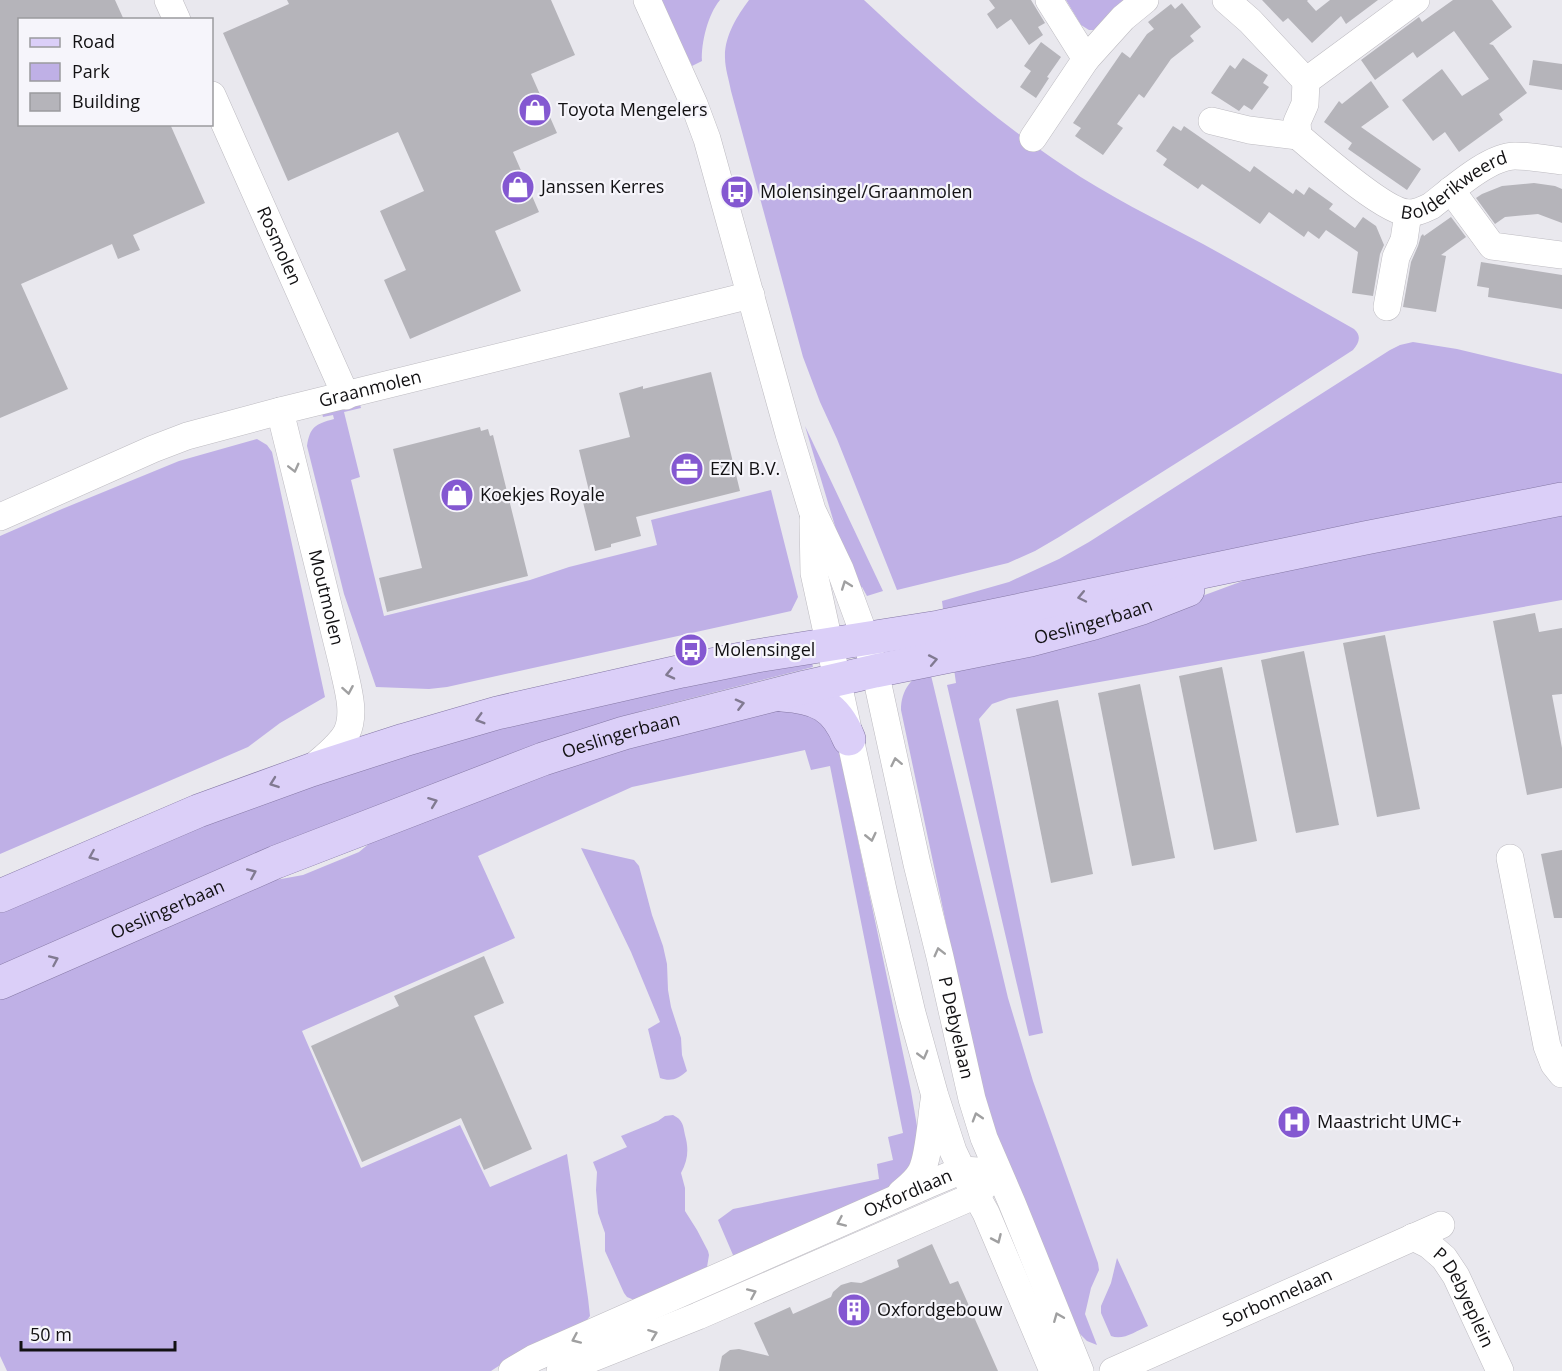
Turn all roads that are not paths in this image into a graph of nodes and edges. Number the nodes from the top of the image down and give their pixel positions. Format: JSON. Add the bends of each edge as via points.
{"nodes":[{"id":1,"x":168,"y":0,"type":"edge"},
{"id":2,"x":647,"y":0,"type":"edge"},
{"id":3,"x":1049,"y":0,"type":"edge"},
{"id":4,"x":1145,"y":0,"type":"edge"},
{"id":5,"x":1226,"y":0,"type":"edge"},
{"id":6,"x":1416,"y":0,"type":"edge"},
{"id":7,"x":176,"y":18,"type":"edge"},
{"id":8,"x":1086,"y":59,"type":"junction"},
{"id":9,"x":1306,"y":81,"type":"junction"},
{"id":10,"x":213,"y":97,"type":"edge"},
{"id":11,"x":1212,"y":121,"type":"dead end"},
{"id":12,"x":1298,"y":136,"type":"junction"},
{"id":13,"x":1033,"y":138,"type":"dead end"},
{"id":14,"x":1562,"y":161,"type":"edge"},
{"id":15,"x":1451,"y":190,"type":"junction"},
{"id":16,"x":1408,"y":213,"type":"junction"},
{"id":17,"x":1562,"y":255,"type":"edge"},
{"id":18,"x":751,"y":295,"type":"junction"},
{"id":19,"x":1387,"y":307,"type":"dead end"},
{"id":20,"x":346,"y":396,"type":"junction"},
{"id":21,"x":280,"y":411,"type":"junction"},
{"id":22,"x":1562,"y":499,"type":"edge"},
{"id":23,"x":812,"y":510,"type":"junction"},
{"id":24,"x":0,"y":517,"type":"edge"},
{"id":25,"x":1264,"y":559,"type":"junction"},
{"id":26,"x":866,"y":640,"type":"junction"},
{"id":27,"x":830,"y":645,"type":"junction"},
{"id":28,"x":875,"y":671,"type":"junction"},
{"id":29,"x":837,"y":680,"type":"junction"},
{"id":30,"x":775,"y":695,"type":"junction"},
{"id":31,"x":849,"y":739,"type":"junction"},
{"id":32,"x":310,"y":770,"type":"junction"},
{"id":33,"x":1510,"y":858,"type":"dead end"},
{"id":34,"x":0,"y":896,"type":"edge"},
{"id":35,"x":0,"y":983,"type":"edge"},
{"id":36,"x":1562,"y":1074,"type":"edge"},
{"id":37,"x":935,"y":1096,"type":"junction"},
{"id":38,"x":962,"y":1170,"type":"junction"},
{"id":39,"x":998,"y":1172,"type":"junction"},
{"id":40,"x":976,"y":1195,"type":"junction"},
{"id":41,"x":894,"y":1198,"type":"junction"},
{"id":42,"x":1441,"y":1225,"type":"dead end"},
{"id":43,"x":1413,"y":1237,"type":"junction"},
{"id":44,"x":621,"y":1333,"type":"junction"},
{"id":45,"x":512,"y":1371,"type":"edge"},
{"id":46,"x":560,"y":1371,"type":"edge"},
{"id":47,"x":1053,"y":1371,"type":"edge"},
{"id":48,"x":1080,"y":1371,"type":"edge"},
{"id":49,"x":1113,"y":1371,"type":"edge"},
{"id":50,"x":1500,"y":1371,"type":"edge"}],
"edges":[{"from":1,"to":7,"type":"street"},
{"from":2,"to":18,"type":"street","via":[[702,122]]},
{"from":3,"to":8,"type":"street"},
{"from":4,"to":8,"type":"street"},
{"from":5,"to":9,"type":"street"},
{"from":6,"to":9,"type":"street"},
{"from":8,"to":13,"type":"street"},
{"from":9,"to":12,"type":"street","via":[[1305,104],[1297,122]]},
{"from":10,"to":20,"type":"street","name":"Rosmolen"},
{"from":11,"to":12,"type":"street"},
{"from":12,"to":16,"type":"street","name":"Bolderikweerd","via":[[1373,196]]},
{"from":14,"to":15,"type":"street","name":"Bolderikweerd","via":[[1513,156],[1498,159]]},
{"from":15,"to":16,"type":"street","name":"Bolderikweerd","via":[[1431,206]]},
{"from":15,"to":17,"type":"street","via":[[1492,246]]},
{"from":16,"to":19,"type":"street"},
{"from":18,"to":20,"type":"street","name":"Graanmolen"},
{"from":18,"to":23,"type":"street"},
{"from":20,"to":21,"type":"street","name":"Graanmolen"},
{"from":21,"to":24,"type":"street","name":"Graanmolen","via":[[187,436]]},
{"from":21,"to":32,"type":"street","name":"Moutmolen","one_way":true,"via":[[350,704],[347,731]]},
{"from":22,"to":25,"type":"main road","name":"Oeslingerbaan"},
{"from":26,"to":23,"type":"street","one_way":true,"via":[[840,569]]},
{"from":23,"to":27,"type":"street","via":[[814,573]]},
{"from":25,"to":26,"type":"main road","name":"Oeslingerbaan","one_way":true},
{"from":28,"to":25,"type":"main road","name":"Oeslingerbaan","one_way":true,"via":[[1094,623]]},
{"from":26,"to":27,"type":"main road","name":"Oeslingerbaan"},
{"from":26,"to":28,"type":"street"},
{"from":27,"to":29,"type":"street"},
{"from":27,"to":32,"type":"main road","name":"Oeslingerbaan","one_way":true,"via":[[682,671],[497,714]]},
{"from":28,"to":29,"type":"main road","name":"Oeslingerbaan"},
{"from":39,"to":28,"type":"street","name":"P Debyelaan","one_way":true,"via":[[972,1099]]},
{"from":29,"to":30,"type":"main road","name":"Oeslingerbaan"},
{"from":29,"to":31,"type":"street","name":"P Debyelaan"},
{"from":30,"to":31,"type":"main road","via":[[816,701],[837,717]]},
{"from":35,"to":30,"type":"main road","name":"Oeslingerbaan","one_way":true,"via":[[276,862],[543,759],[624,733]]},
{"from":31,"to":37,"type":"street","name":"P Debyelaan","one_way":true},
{"from":32,"to":34,"type":"main road","name":"Oeslingerbaan","one_way":true,"via":[[198,811]]},
{"from":33,"to":36,"type":"street","via":[[1547,1046]]},
{"from":37,"to":38,"type":"street","name":"P Debyelaan"},
{"from":37,"to":41,"type":"street","via":[[921,1171]]},
{"from":38,"to":39,"type":"street","name":"Oxfordlaan"},
{"from":38,"to":40,"type":"street","name":"P Debyelaan"},
{"from":38,"to":41,"type":"street","name":"Oxfordlaan"},
{"from":39,"to":40,"type":"street","name":"Oxfordlaan"},
{"from":48,"to":39,"type":"street","name":"P Debyelaan","one_way":true},
{"from":44,"to":40,"type":"street","name":"Oxfordlaan","one_way":true,"via":[[699,1316]]},
{"from":40,"to":47,"type":"street","name":"P Debyelaan","one_way":true},
{"from":41,"to":44,"type":"street","name":"Oxfordlaan","one_way":true},
{"from":42,"to":43,"type":"street","name":"Sorbonnelaan"},
{"from":43,"to":49,"type":"street","name":"Sorbonnelaan"},
{"from":43,"to":50,"type":"street","name":"P Debyeplein","via":[[1444,1258],[1456,1276]]},
{"from":44,"to":45,"type":"street","name":"Oxfordlaan","one_way":true,"via":[[534,1358]]},
{"from":44,"to":46,"type":"street","name":"Oxfordlaan"}]}
